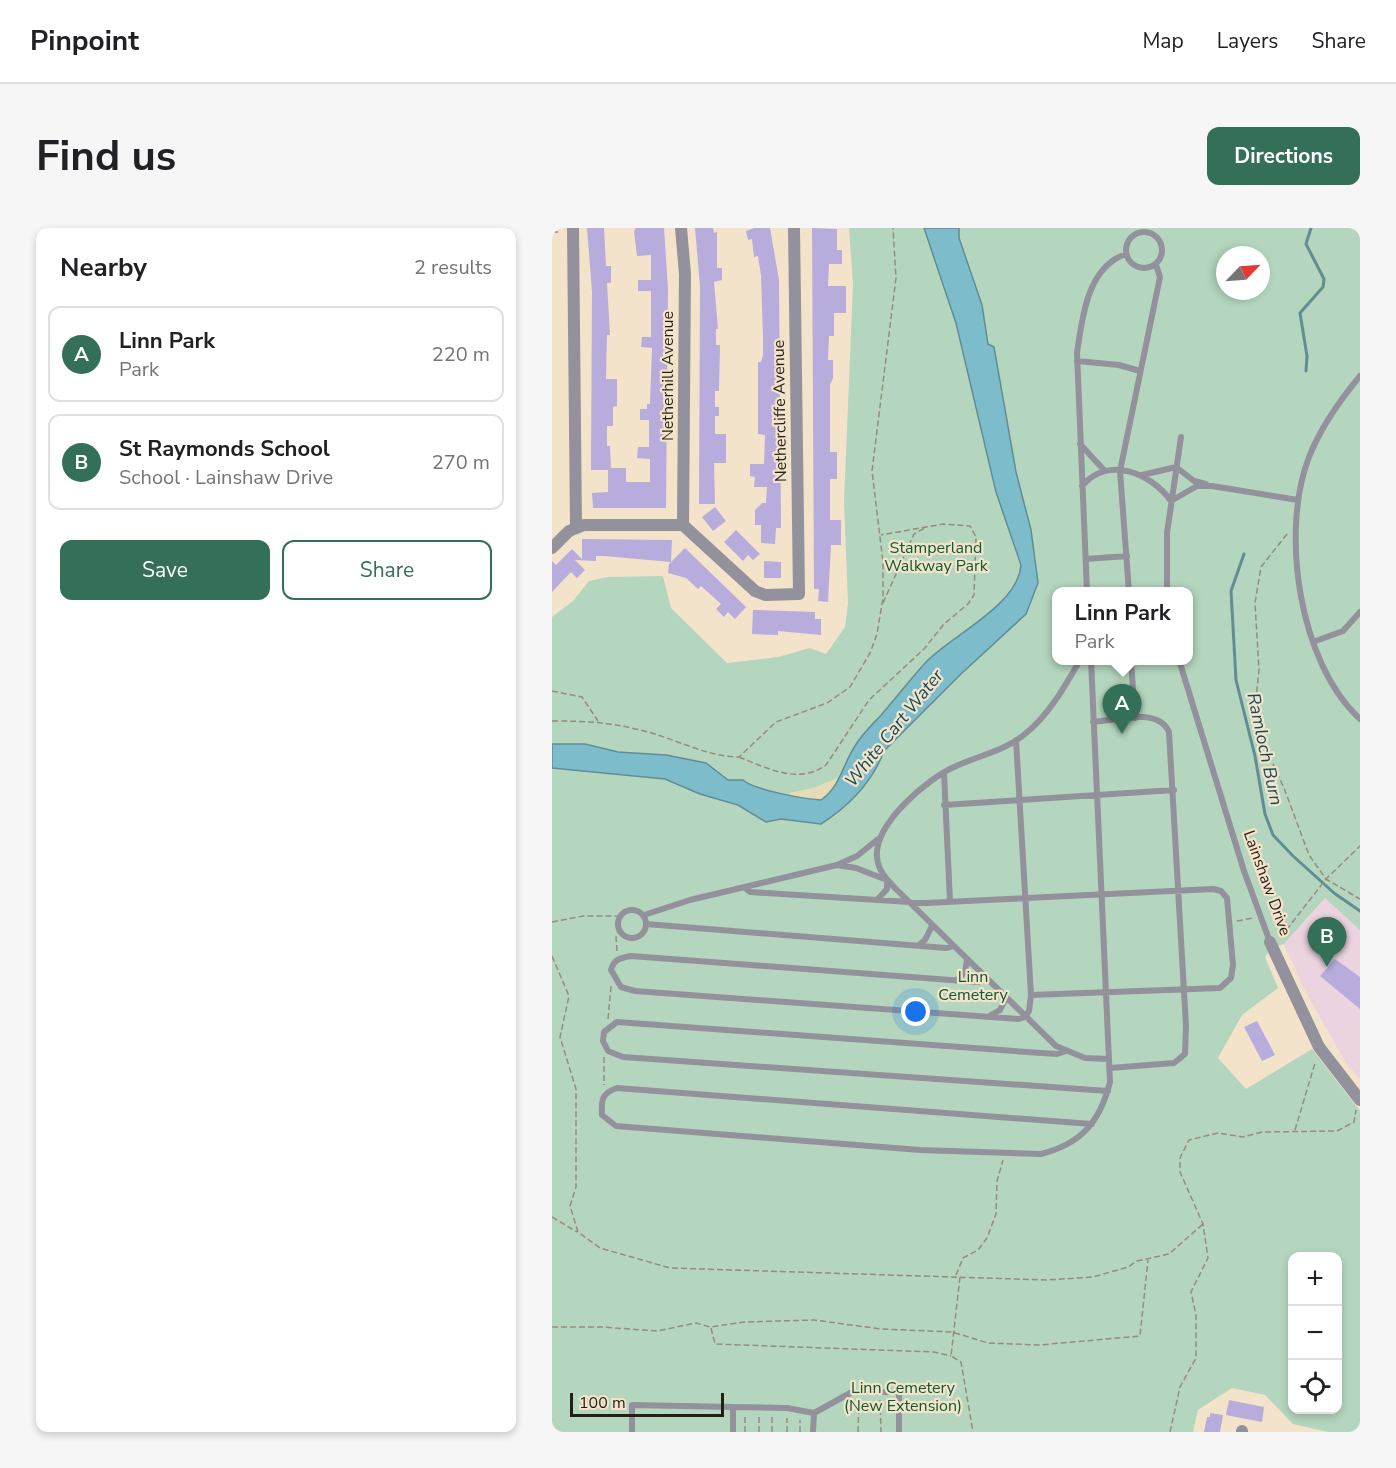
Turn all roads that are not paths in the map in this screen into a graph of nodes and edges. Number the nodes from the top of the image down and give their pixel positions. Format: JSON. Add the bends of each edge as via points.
{"nodes":[{"id":1,"x":573,"y":228,"type":"edge"},
{"id":2,"x":681,"y":228,"type":"edge"},
{"id":3,"x":794,"y":228,"type":"edge"},
{"id":4,"x":1126,"y":254,"type":"junction"},
{"id":5,"x":1156,"y":265,"type":"junction"},
{"id":6,"x":1077,"y":361,"type":"junction"},
{"id":7,"x":1140,"y":371,"type":"junction"},
{"id":8,"x":1360,"y":375,"type":"edge"},
{"id":9,"x":1181,"y":437,"type":"dead end"},
{"id":10,"x":1080,"y":444,"type":"junction"},
{"id":11,"x":1176,"y":467,"type":"junction"},
{"id":12,"x":1104,"y":470,"type":"junction"},
{"id":13,"x":1120,"y":471,"type":"junction"},
{"id":14,"x":1142,"y":475,"type":"junction"},
{"id":15,"x":1082,"y":486,"type":"junction"},
{"id":16,"x":1212,"y":486,"type":"junction"},
{"id":17,"x":1298,"y":500,"type":"junction"},
{"id":18,"x":1171,"y":501,"type":"junction"},
{"id":19,"x":683,"y":525,"type":"junction"},
{"id":20,"x":576,"y":526,"type":"junction"},
{"id":21,"x":552,"y":548,"type":"edge"},
{"id":22,"x":1127,"y":556,"type":"junction"},
{"id":23,"x":1086,"y":559,"type":"junction"},
{"id":24,"x":1087,"y":587,"type":"edge"},
{"id":25,"x":1129,"y":587,"type":"edge"},
{"id":26,"x":1167,"y":587,"type":"edge"},
{"id":27,"x":1360,"y":612,"type":"edge"},
{"id":28,"x":1313,"y":642,"type":"junction"},
{"id":29,"x":1077,"y":665,"type":"edge"},
{"id":30,"x":1090,"y":665,"type":"edge"},
{"id":31,"x":1131,"y":665,"type":"edge"},
{"id":32,"x":1181,"y":665,"type":"edge"},
{"id":33,"x":1135,"y":718,"type":"junction"},
{"id":34,"x":1360,"y":719,"type":"edge"},
{"id":35,"x":1093,"y":722,"type":"junction"},
{"id":36,"x":1016,"y":740,"type":"junction"},
{"id":37,"x":944,"y":773,"type":"junction"},
{"id":38,"x":1174,"y":790,"type":"junction"},
{"id":39,"x":1096,"y":796,"type":"junction"},
{"id":40,"x":1019,"y":800,"type":"junction"},
{"id":41,"x":944,"y":805,"type":"junction"},
{"id":42,"x":881,"y":837,"type":"junction"},
{"id":43,"x":837,"y":865,"type":"junction"},
{"id":44,"x":887,"y":880,"type":"junction"},
{"id":45,"x":745,"y":888,"type":"junction"},
{"id":46,"x":1178,"y":890,"type":"junction"},
{"id":47,"x":1101,"y":893,"type":"junction"},
{"id":48,"x":1025,"y":898,"type":"junction"},
{"id":49,"x":877,"y":900,"type":"junction"},
{"id":50,"x":950,"y":902,"type":"junction"},
{"id":51,"x":909,"y":903,"type":"junction"},
{"id":52,"x":644,"y":915,"type":"junction"},
{"id":53,"x":646,"y":924,"type":"junction"},
{"id":54,"x":932,"y":926,"type":"junction"},
{"id":55,"x":919,"y":945,"type":"junction"},
{"id":56,"x":1271,"y":945,"type":"joint"},
{"id":57,"x":953,"y":946,"type":"junction"},
{"id":58,"x":966,"y":960,"type":"junction"},
{"id":59,"x":957,"y":980,"type":"junction"},
{"id":60,"x":987,"y":980,"type":"junction"},
{"id":61,"x":1183,"y":990,"type":"junction"},
{"id":62,"x":1106,"y":993,"type":"junction"},
{"id":63,"x":1031,"y":995,"type":"junction"},
{"id":64,"x":1006,"y":998,"type":"junction"},
{"id":65,"x":989,"y":1016,"type":"junction"},
{"id":66,"x":1025,"y":1017,"type":"junction"},
{"id":67,"x":1066,"y":1051,"type":"junction"},
{"id":68,"x":1109,"y":1059,"type":"junction"},
{"id":69,"x":1110,"y":1068,"type":"junction"},
{"id":70,"x":1108,"y":1091,"type":"junction"},
{"id":71,"x":1358,"y":1099,"type":"edge"},
{"id":72,"x":1092,"y":1124,"type":"junction"},
{"id":73,"x":733,"y":1407,"type":"junction"},
{"id":74,"x":814,"y":1413,"type":"junction"},
{"id":75,"x":632,"y":1432,"type":"edge"},
{"id":76,"x":733,"y":1432,"type":"edge"},
{"id":77,"x":813,"y":1432,"type":"edge"},
{"id":78,"x":898,"y":1432,"type":"edge"}],
"edges":[{"from":1,"to":20,"type":"street"},
{"from":2,"to":19,"type":"street","name":"Netherhill Avenue","via":[[685,274]]},
{"from":3,"to":19,"type":"street","name":"Nethercliffe Avenue","via":[[799,594],[765,595],[755,591]]},
{"from":4,"to":5,"type":"lane","via":[[1138,268]]},
{"from":4,"to":5,"type":"lane","via":[[1131,237],[1141,232],[1153,234],[1162,248]]},
{"from":4,"to":6,"type":"lane","via":[[1106,265],[1092,288],[1082,316]]},
{"from":5,"to":7,"type":"lane","via":[[1160,277]]},
{"from":6,"to":7,"type":"lane"},
{"from":6,"to":10,"type":"lane"},
{"from":7,"to":13,"type":"lane"},
{"from":8,"to":17,"type":"lane","via":[[1321,432],[1309,458]]},
{"from":9,"to":11,"type":"lane"},
{"from":10,"to":12,"type":"lane"},
{"from":10,"to":15,"type":"lane"},
{"from":11,"to":14,"type":"lane"},
{"from":11,"to":16,"type":"lane","via":[[1194,481]]},
{"from":11,"to":18,"type":"lane"},
{"from":12,"to":13,"type":"lane"},
{"from":12,"to":15,"type":"lane"},
{"from":13,"to":14,"type":"lane"},
{"from":13,"to":22,"type":"lane"},
{"from":14,"to":18,"type":"lane"},
{"from":15,"to":23,"type":"lane"},
{"from":16,"to":17,"type":"lane"},
{"from":16,"to":18,"type":"lane","via":[[1197,486]]},
{"from":17,"to":28,"type":"lane","via":[[1294,525],[1304,609]]},
{"from":18,"to":26,"type":"lane"},
{"from":19,"to":20,"type":"street"},
{"from":20,"to":21,"type":"street"},
{"from":22,"to":23,"type":"lane"},
{"from":22,"to":25,"type":"lane"},
{"from":23,"to":24,"type":"lane"},
{"from":27,"to":28,"type":"lane","via":[[1343,631]]},
{"from":28,"to":34,"type":"lane","via":[[1327,673],[1349,709]]},
{"from":29,"to":36,"type":"lane","via":[[1046,713]]},
{"from":30,"to":35,"type":"lane"},
{"from":31,"to":33,"type":"lane"},
{"from":32,"to":56,"type":"lane","name":"Lainshaw Drive","via":[[1240,860]]},
{"from":33,"to":35,"type":"lane"},
{"from":33,"to":38,"type":"lane","via":[[1156,718],[1166,725]]},
{"from":35,"to":39,"type":"lane"},
{"from":36,"to":37,"type":"lane"},
{"from":36,"to":40,"type":"lane"},
{"from":37,"to":41,"type":"lane"},
{"from":37,"to":42,"type":"lane","via":[[915,793]]},
{"from":38,"to":39,"type":"lane"},
{"from":38,"to":46,"type":"lane"},
{"from":39,"to":40,"type":"lane"},
{"from":39,"to":47,"type":"lane"},
{"from":40,"to":41,"type":"lane"},
{"from":40,"to":48,"type":"lane"},
{"from":41,"to":50,"type":"lane"},
{"from":42,"to":43,"type":"lane","via":[[857,856]]},
{"from":42,"to":44,"type":"lane","via":[[876,859]]},
{"from":43,"to":44,"type":"lane"},
{"from":43,"to":45,"type":"lane"},
{"from":44,"to":49,"type":"lane","via":[[887,889]]},
{"from":44,"to":51,"type":"lane"},
{"from":45,"to":49,"type":"lane","via":[[750,892]]},
{"from":45,"to":52,"type":"lane"},
{"from":46,"to":47,"type":"lane"},
{"from":46,"to":61,"type":"lane"},
{"from":46,"to":61,"type":"lane","via":[[1221,891],[1227,898],[1230,922],[1232,978],[1220,988]]},
{"from":47,"to":48,"type":"lane"},
{"from":47,"to":62,"type":"lane"},
{"from":48,"to":50,"type":"lane"},
{"from":48,"to":63,"type":"lane"},
{"from":49,"to":51,"type":"lane"},
{"from":50,"to":51,"type":"lane"},
{"from":51,"to":54,"type":"lane"},
{"from":52,"to":53,"type":"lane"},
{"from":52,"to":53,"type":"lane","via":[[631,909],[619,916],[619,930],[626,937],[635,938],[643,933]]},
{"from":53,"to":55,"type":"lane"},
{"from":54,"to":55,"type":"lane"},
{"from":54,"to":57,"type":"lane"},
{"from":55,"to":57,"type":"lane"},
{"from":56,"to":71,"type":"street","name":"Lainshaw Drive","via":[[1319,1047]]},
{"from":57,"to":58,"type":"lane"},
{"from":58,"to":59,"type":"lane","via":[[965,972]]},
{"from":58,"to":60,"type":"lane"},
{"from":59,"to":60,"type":"lane"},
{"from":59,"to":65,"type":"lane","via":[[620,958],[611,970],[621,987],[635,991]]},
{"from":60,"to":64,"type":"lane"},
{"from":61,"to":62,"type":"lane"},
{"from":61,"to":69,"type":"lane","via":[[1185,1054],[1162,1065]]},
{"from":62,"to":63,"type":"lane"},
{"from":62,"to":68,"type":"lane"},
{"from":63,"to":66,"type":"lane"},
{"from":64,"to":65,"type":"lane","via":[[1000,1010]]},
{"from":64,"to":66,"type":"lane"},
{"from":65,"to":66,"type":"lane"},
{"from":66,"to":67,"type":"lane"},
{"from":67,"to":68,"type":"lane","via":[[1086,1058]]},
{"from":67,"to":70,"type":"lane","via":[[1041,1053],[617,1022],[604,1032],[603,1041],[608,1051],[623,1057]]},
{"from":68,"to":69,"type":"lane"},
{"from":69,"to":70,"type":"lane"},
{"from":70,"to":72,"type":"lane","via":[[1104,1107]]},
{"from":72,"to":72,"type":"lane","via":[[618,1088],[607,1091],[601,1100],[602,1114],[616,1126],[1005,1154],[1059,1150]]},
{"from":73,"to":74,"type":"lane"},
{"from":73,"to":75,"type":"lane","via":[[632,1405]]},
{"from":73,"to":76,"type":"lane"},
{"from":74,"to":77,"type":"lane"},
{"from":74,"to":78,"type":"lane","via":[[852,1392],[899,1392]]}]}
